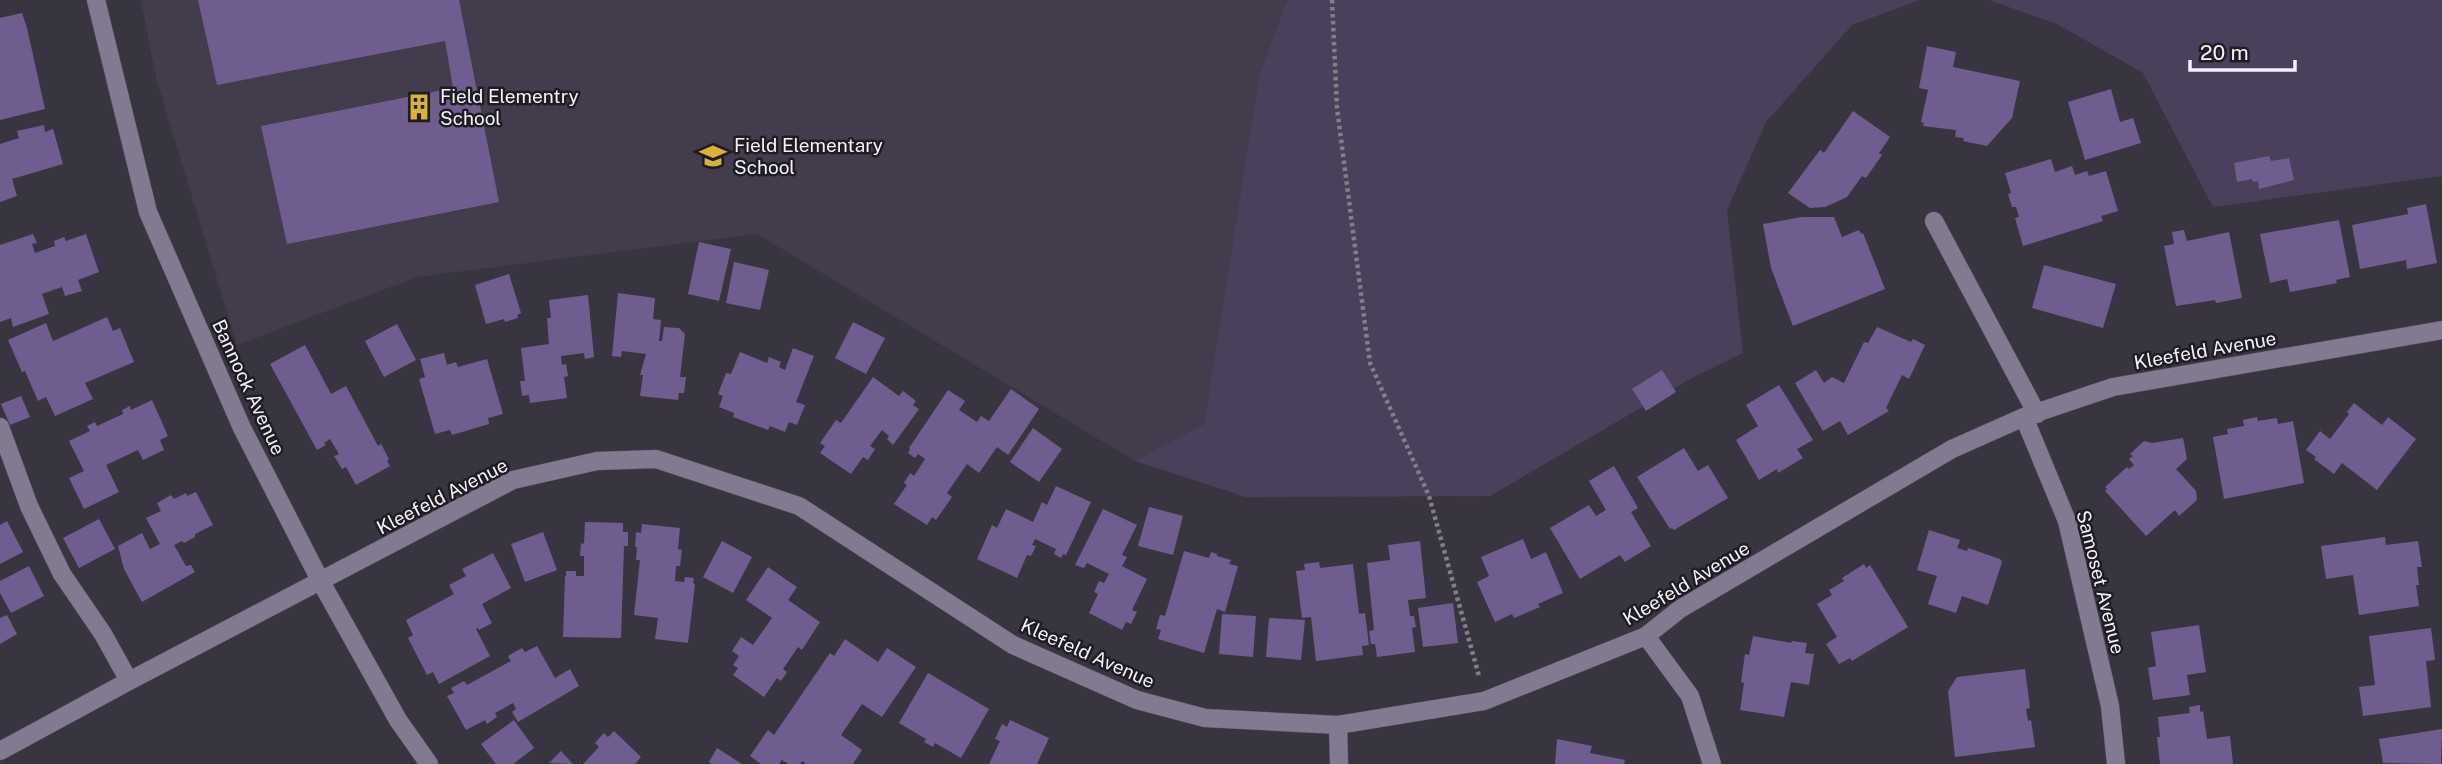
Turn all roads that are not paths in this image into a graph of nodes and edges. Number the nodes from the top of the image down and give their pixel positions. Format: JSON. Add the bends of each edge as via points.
{"nodes":[{"id":1,"x":96,"y":0,"type":"edge"},
{"id":2,"x":1934,"y":221,"type":"dead end"},
{"id":3,"x":2442,"y":330,"type":"edge"},
{"id":4,"x":2030,"y":415,"type":"junction"},
{"id":5,"x":0,"y":427,"type":"edge"},
{"id":6,"x":321,"y":582,"type":"junction"},
{"id":7,"x":1646,"y":636,"type":"junction"},
{"id":8,"x":129,"y":681,"type":"junction"},
{"id":9,"x":1338,"y":725,"type":"junction"},
{"id":10,"x":0,"y":751,"type":"edge"},
{"id":11,"x":429,"y":764,"type":"edge"},
{"id":12,"x":1339,"y":764,"type":"edge"},
{"id":13,"x":1712,"y":764,"type":"edge"},
{"id":14,"x":2116,"y":764,"type":"edge"}],
"edges":[{"from":1,"to":6,"type":"street","name":"Bannock Avenue","via":[[148,212],[242,428]]},
{"from":2,"to":4,"type":"street","name":"Samoset Avenue"},
{"from":3,"to":4,"type":"street","name":"Kleefeld Avenue","via":[[2113,387]]},
{"from":4,"to":7,"type":"street","name":"Kleefeld Avenue","via":[[1952,449],[1680,609]]},
{"from":4,"to":14,"type":"street","name":"Samoset Avenue","via":[[2067,522],[2110,706]]},
{"from":5,"to":8,"type":"street","via":[[29,506],[62,574]]},
{"from":6,"to":8,"type":"street","name":"Kleefeld Avenue"},
{"from":6,"to":9,"type":"street","name":"Kleefeld Avenue","via":[[513,480],[597,461],[656,459],[799,506],[1013,645],[1137,700],[1205,718]]},
{"from":6,"to":11,"type":"street","name":"Bannock Avenue","via":[[398,720]]},
{"from":7,"to":9,"type":"street","name":"Kleefeld Avenue","via":[[1484,701]]},
{"from":7,"to":13,"type":"street","via":[[1689,696]]},
{"from":8,"to":10,"type":"street","name":"Kleefeld Avenue"},
{"from":9,"to":12,"type":"street"}]}
